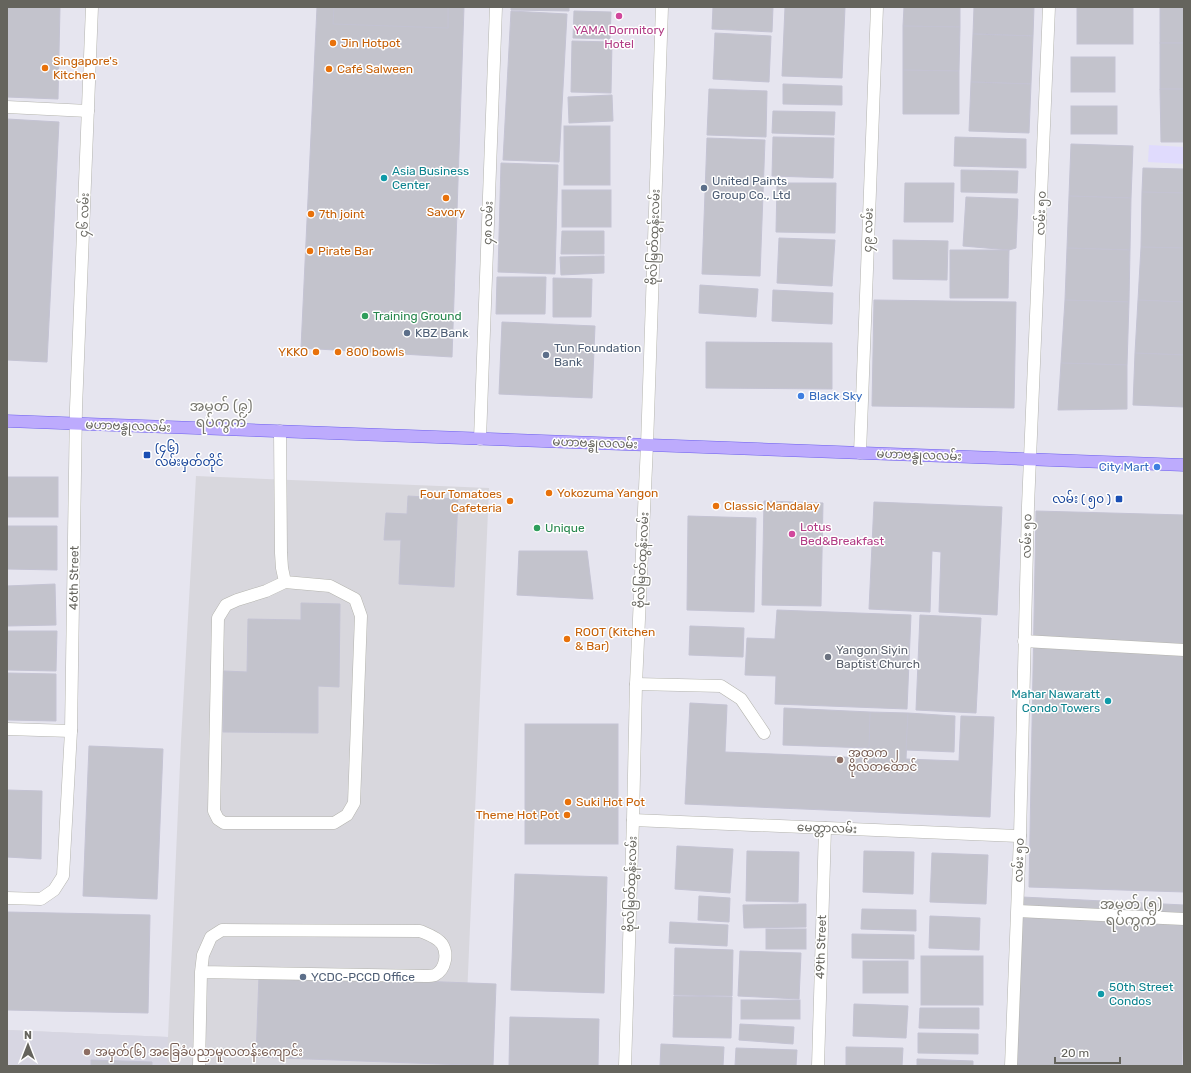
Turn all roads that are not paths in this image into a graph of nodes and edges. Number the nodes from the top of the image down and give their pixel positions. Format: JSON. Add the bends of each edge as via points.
{"nodes":[{"id":1,"x":92,"y":7,"type":"edge"},
{"id":2,"x":496,"y":7,"type":"edge"},
{"id":3,"x":662,"y":7,"type":"edge"},
{"id":4,"x":877,"y":7,"type":"edge"},
{"id":5,"x":1050,"y":7,"type":"edge"},
{"id":6,"x":7,"y":108,"type":"edge"},
{"id":7,"x":88,"y":111,"type":"junction"},
{"id":8,"x":7,"y":421,"type":"edge"},
{"id":9,"x":76,"y":424,"type":"junction"},
{"id":10,"x":280,"y":431,"type":"junction"},
{"id":11,"x":480,"y":438,"type":"junction"},
{"id":12,"x":648,"y":445,"type":"junction"},
{"id":13,"x":860,"y":453,"type":"junction"},
{"id":14,"x":1030,"y":459,"type":"junction"},
{"id":15,"x":1184,"y":464,"type":"edge"},
{"id":16,"x":285,"y":582,"type":"junction"},
{"id":17,"x":1024,"y":641,"type":"junction"},
{"id":18,"x":1184,"y":650,"type":"edge"},
{"id":19,"x":636,"y":684,"type":"junction"},
{"id":20,"x":7,"y":729,"type":"edge"},
{"id":21,"x":71,"y":731,"type":"junction"},
{"id":22,"x":764,"y":732,"type":"dead end"},
{"id":23,"x":633,"y":820,"type":"junction"},
{"id":24,"x":825,"y":828,"type":"junction"},
{"id":25,"x":1020,"y":836,"type":"junction"},
{"id":26,"x":7,"y":898,"type":"edge"},
{"id":27,"x":1018,"y":911,"type":"junction"},
{"id":28,"x":1184,"y":919,"type":"edge"},
{"id":29,"x":201,"y":972,"type":"junction"},
{"id":30,"x":199,"y":1066,"type":"edge"},
{"id":31,"x":625,"y":1066,"type":"edge"},
{"id":32,"x":818,"y":1066,"type":"edge"},
{"id":33,"x":1012,"y":1066,"type":"edge"}],
"edges":[{"from":1,"to":7,"type":"street","name":"၄၆ လမ်း"},
{"from":2,"to":11,"type":"street","name":"၄၈ လမ်း"},
{"from":3,"to":12,"type":"street","name":"ဗိုလ်မြတ်ထွန်းလမ်း"},
{"from":4,"to":13,"type":"street","name":"၄၉ လမ်း"},
{"from":5,"to":14,"type":"street","name":"လမ်း ၅၀"},
{"from":6,"to":7,"type":"street"},
{"from":7,"to":9,"type":"street","name":"၄၆ လမ်း"},
{"from":8,"to":9,"type":"main road","name":"မဟာဗန္ဓုလလမ်း"},
{"from":9,"to":10,"type":"main road","name":"မဟာဗန္ဓုလလမ်း"},
{"from":9,"to":21,"type":"street","name":"46th Street"},
{"from":10,"to":11,"type":"main road","name":"မဟာဗန္ဓုလလမ်း"},
{"from":10,"to":16,"type":"street","via":[[280,553]]},
{"from":11,"to":12,"type":"main road","name":"မဟာဗန္ဓုလလမ်း"},
{"from":12,"to":13,"type":"main road","name":"မဟာဗန္ဓုလလမ်း"},
{"from":12,"to":19,"type":"street","name":"ဗိုလ်မြတ်ထွန်းလမ်း"},
{"from":13,"to":14,"type":"main road","name":"မဟာဗန္ဓုလလမ်း"},
{"from":14,"to":15,"type":"main road","name":"မဟာဗန္ဓုလလမ်း"},
{"from":14,"to":17,"type":"street","name":"လမ်း ၅၀"},
{"from":16,"to":16,"type":"street","via":[[226,605],[218,618],[214,811],[218,819],[224,823],[334,823],[347,815],[354,804],[362,616],[355,599],[330,586]]},
{"from":17,"to":18,"type":"street"},
{"from":17,"to":25,"type":"street","name":"လမ်း ၅၀"},
{"from":19,"to":22,"type":"street","via":[[721,686],[741,699]]},
{"from":19,"to":23,"type":"street","name":"ဗိုလ်မြတ်ထွန်းလမ်း"},
{"from":20,"to":21,"type":"street"},
{"from":21,"to":26,"type":"street","name":"46th Street","via":[[63,876],[54,890],[41,899]]},
{"from":23,"to":24,"type":"street","name":"မေတ္တာလမ်း"},
{"from":23,"to":31,"type":"street","name":"ဗိုလ်မြတ်ထွန်းလမ်း"},
{"from":24,"to":25,"type":"street","name":"မေတ္တာလမ်း"},
{"from":24,"to":32,"type":"street","name":"49th Street"},
{"from":25,"to":27,"type":"street","name":"လမ်း ၅၀"},
{"from":27,"to":28,"type":"street"},
{"from":27,"to":33,"type":"street","name":"လမ်း ၅၀"},
{"from":29,"to":29,"type":"street","via":[[204,955],[212,937],[222,930],[420,931],[435,937],[446,952],[443,967],[435,975],[425,976]]},
{"from":29,"to":30,"type":"street"}]}
